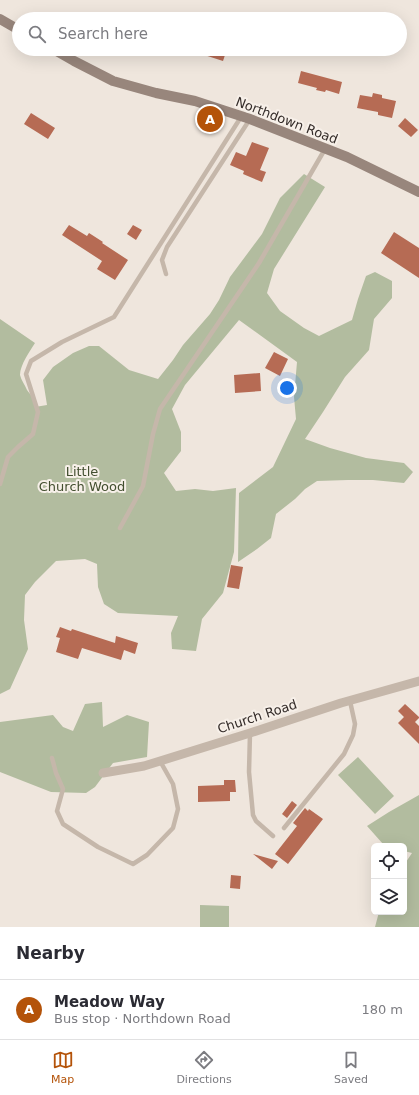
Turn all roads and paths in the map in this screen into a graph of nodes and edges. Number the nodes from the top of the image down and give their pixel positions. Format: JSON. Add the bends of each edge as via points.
{"nodes":[{"id":1,"x":0,"y":19,"type":"edge"},
{"id":2,"x":12,"y":26,"type":"edge"},
{"id":3,"x":65,"y":56,"type":"edge"},
{"id":4,"x":246,"y":117,"type":"junction"},
{"id":5,"x":325,"y":148,"type":"junction"},
{"id":6,"x":419,"y":192,"type":"edge"},
{"id":7,"x":166,"y":274,"type":"dead end"},
{"id":8,"x":0,"y":484,"type":"edge"},
{"id":9,"x":120,"y":528,"type":"dead end"},
{"id":10,"x":419,"y":681,"type":"edge"},
{"id":11,"x":350,"y":701,"type":"junction"},
{"id":12,"x":250,"y":733,"type":"junction"},
{"id":13,"x":52,"y":758,"type":"dead end"},
{"id":14,"x":160,"y":761,"type":"junction"},
{"id":15,"x":103,"y":773,"type":"dead end"},
{"id":16,"x":284,"y":828,"type":"dead end"},
{"id":17,"x":273,"y":836,"type":"dead end"}],
"edges":[{"from":1,"to":2,"type":"street"},
{"from":3,"to":4,"type":"street","name":"Northdown Road","via":[[113,81],[195,101]]},
{"from":4,"to":5,"type":"street","name":"Northdown Road"},
{"from":4,"to":7,"type":"lane","via":[[167,247],[162,260]]},
{"from":4,"to":8,"type":"lane","via":[[114,318],[62,342],[31,361],[26,374],[38,412],[33,434],[8,457]]},
{"from":5,"to":6,"type":"street","name":"Northdown Road"},
{"from":5,"to":9,"type":"lane","via":[[259,263],[160,409],[143,486]]},
{"from":10,"to":11,"type":"street","name":"Church Road"},
{"from":11,"to":12,"type":"street","name":"Church Road"},
{"from":11,"to":16,"type":"lane","via":[[355,724],[354,735],[344,754]]},
{"from":12,"to":14,"type":"street","name":"Church Road"},
{"from":12,"to":17,"type":"lane","via":[[249,772],[253,815]]},
{"from":13,"to":14,"type":"lane","via":[[63,789],[57,811],[63,824],[98,847],[133,864],[147,855],[173,828],[178,809],[173,784]]},
{"from":14,"to":15,"type":"street","name":"Church Road"}]}
